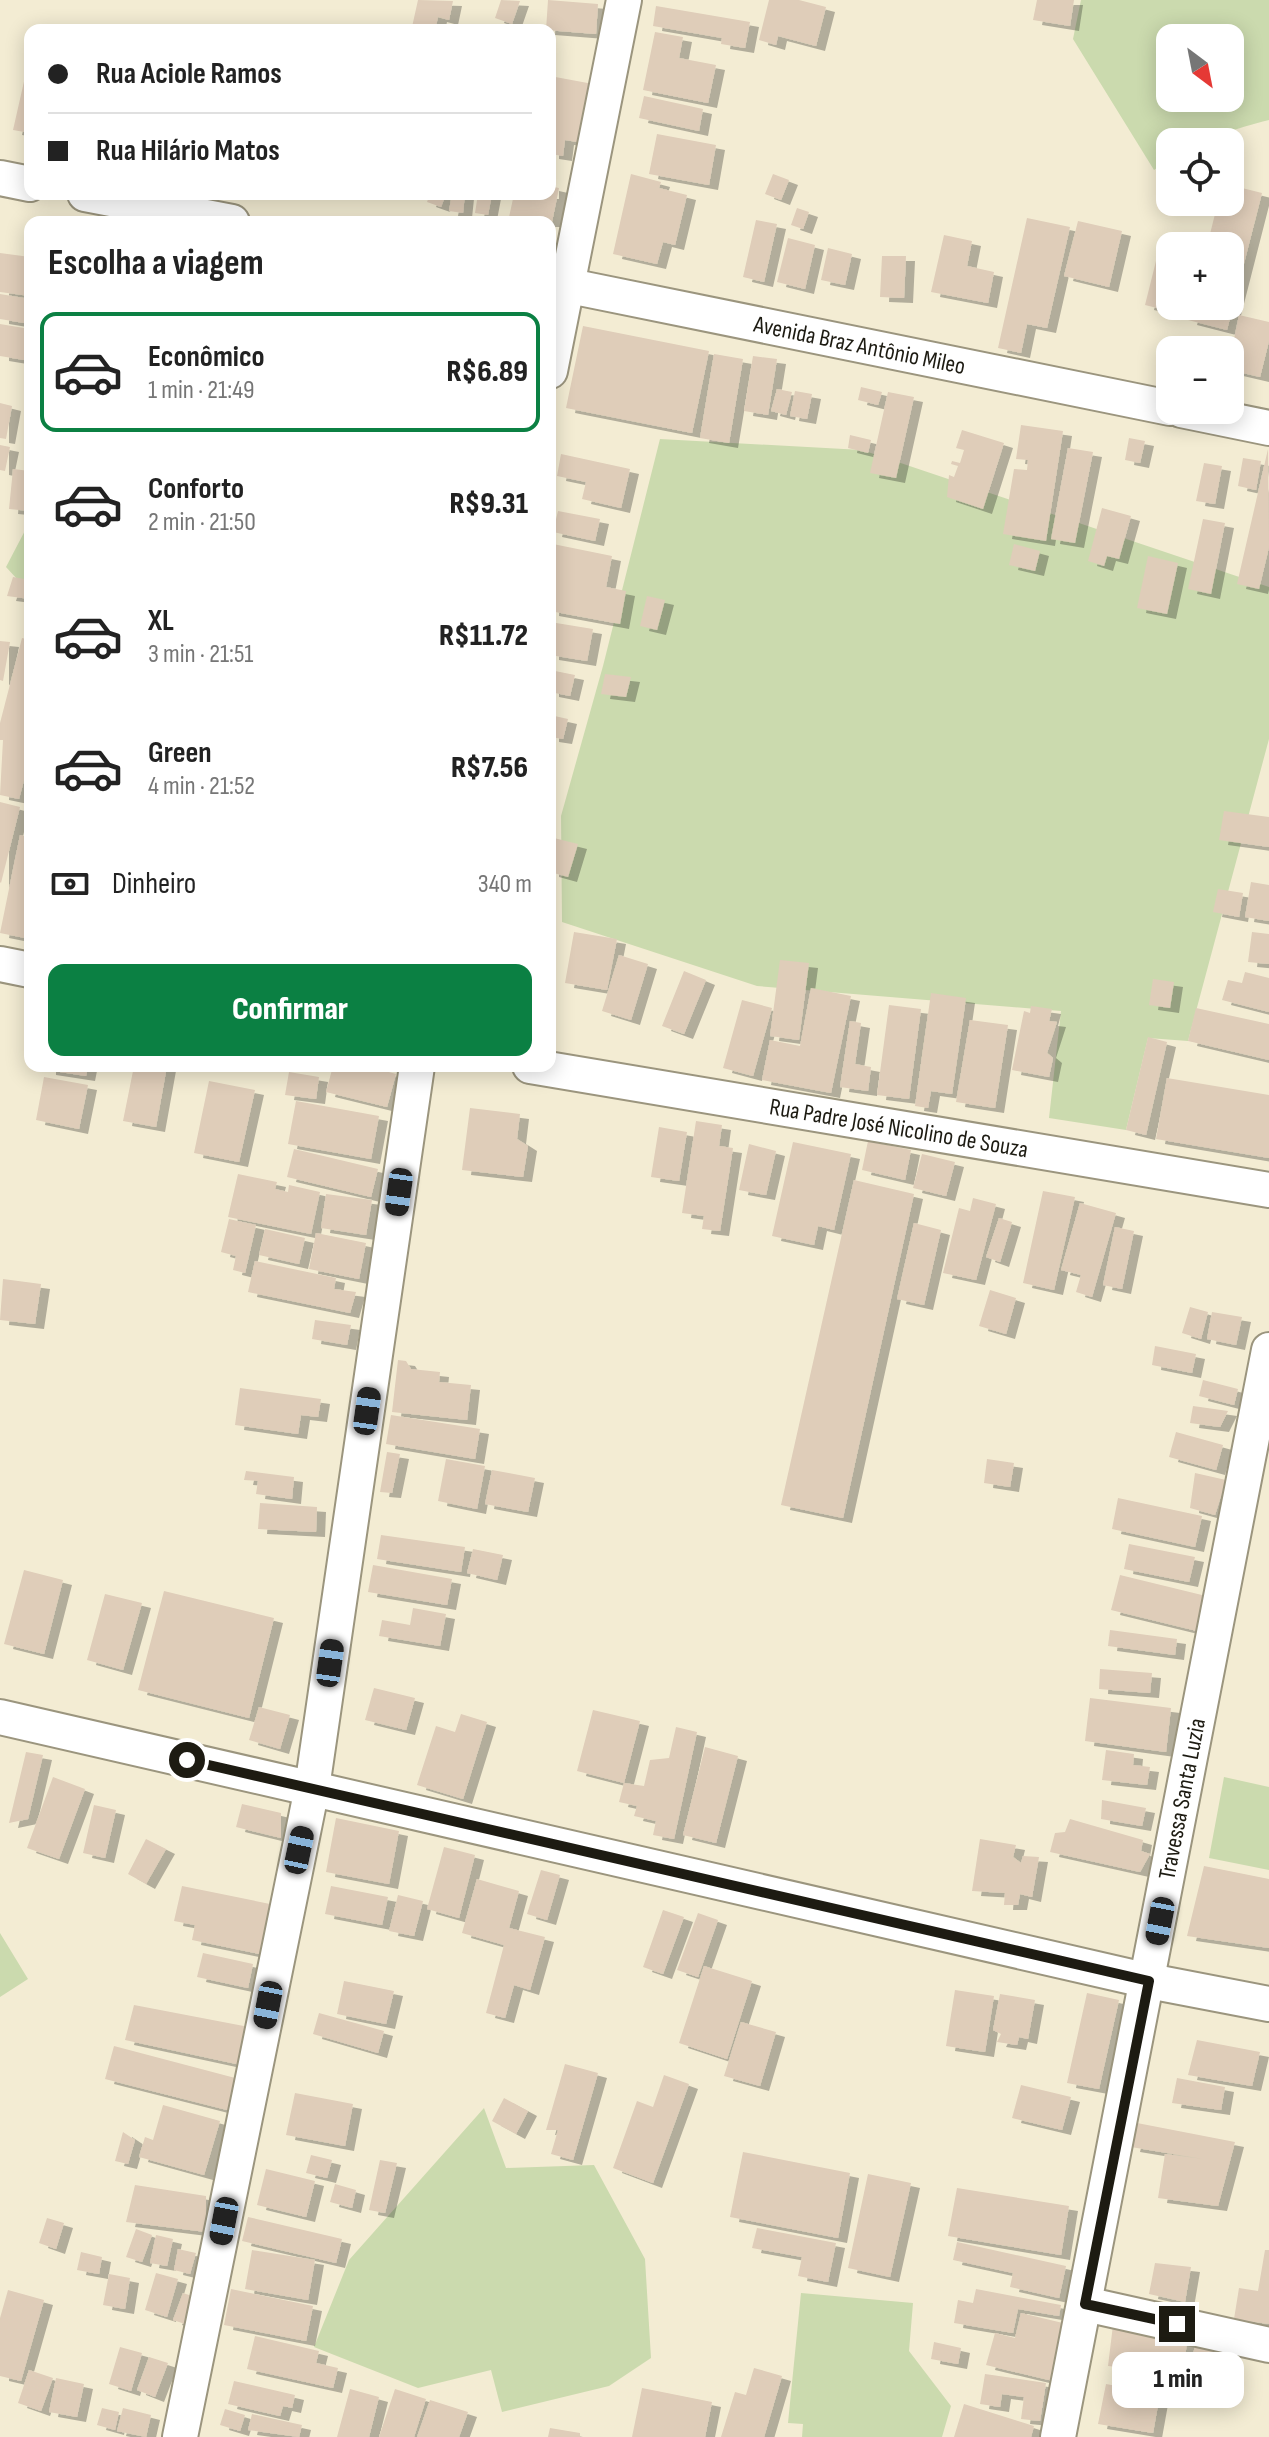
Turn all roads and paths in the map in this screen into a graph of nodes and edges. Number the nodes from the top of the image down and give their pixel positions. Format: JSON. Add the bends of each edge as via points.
{"nodes":[{"id":1,"x":624,"y":0,"type":"edge"},
{"id":2,"x":0,"y":178,"type":"edge"},
{"id":3,"x":24,"y":183,"type":"edge"},
{"id":4,"x":116,"y":200,"type":"edge"},
{"id":5,"x":200,"y":216,"type":"edge"},
{"id":6,"x":558,"y":284,"type":"edge"},
{"id":7,"x":556,"y":306,"type":"edge"},
{"id":8,"x":1156,"y":405,"type":"edge"},
{"id":9,"x":1244,"y":423,"type":"edge"},
{"id":10,"x":1269,"y":428,"type":"edge"},
{"id":11,"x":0,"y":964,"type":"edge"},
{"id":12,"x":24,"y":969,"type":"edge"},
{"id":13,"x":556,"y":1070,"type":"edge"},
{"id":14,"x":416,"y":1072,"type":"edge"},
{"id":15,"x":1269,"y":1190,"type":"edge"},
{"id":16,"x":1269,"y":1350,"type":"edge"},
{"id":17,"x":0,"y":1717,"type":"edge"},
{"id":18,"x":312,"y":1788,"type":"junction"},
{"id":19,"x":1149,"y":1981,"type":"junction"},
{"id":20,"x":1269,"y":2004,"type":"edge"},
{"id":21,"x":1085,"y":2304,"type":"junction"},
{"id":22,"x":1269,"y":2345,"type":"edge"},
{"id":23,"x":180,"y":2437,"type":"edge"},
{"id":24,"x":1058,"y":2437,"type":"edge"}],
"edges":[{"from":1,"to":6,"type":"street"},
{"from":2,"to":3,"type":"street"},
{"from":4,"to":5,"type":"street"},
{"from":6,"to":7,"type":"street"},
{"from":6,"to":8,"type":"street","name":"Avenida Braz Antônio Mileo"},
{"from":9,"to":10,"type":"street"},
{"from":11,"to":12,"type":"street"},
{"from":13,"to":15,"type":"street","name":"Rua Padre José Nicolino de Souza"},
{"from":14,"to":18,"type":"street"},
{"from":16,"to":19,"type":"street","name":"Travessa Santa Luzia"},
{"from":17,"to":18,"type":"street"},
{"from":18,"to":19,"type":"street"},
{"from":18,"to":23,"type":"street"},
{"from":19,"to":20,"type":"street"},
{"from":19,"to":21,"type":"street","name":"Travessa Santa Luzia"},
{"from":21,"to":22,"type":"street"},
{"from":21,"to":24,"type":"street","name":"Travessa Santa Luzia"}]}
